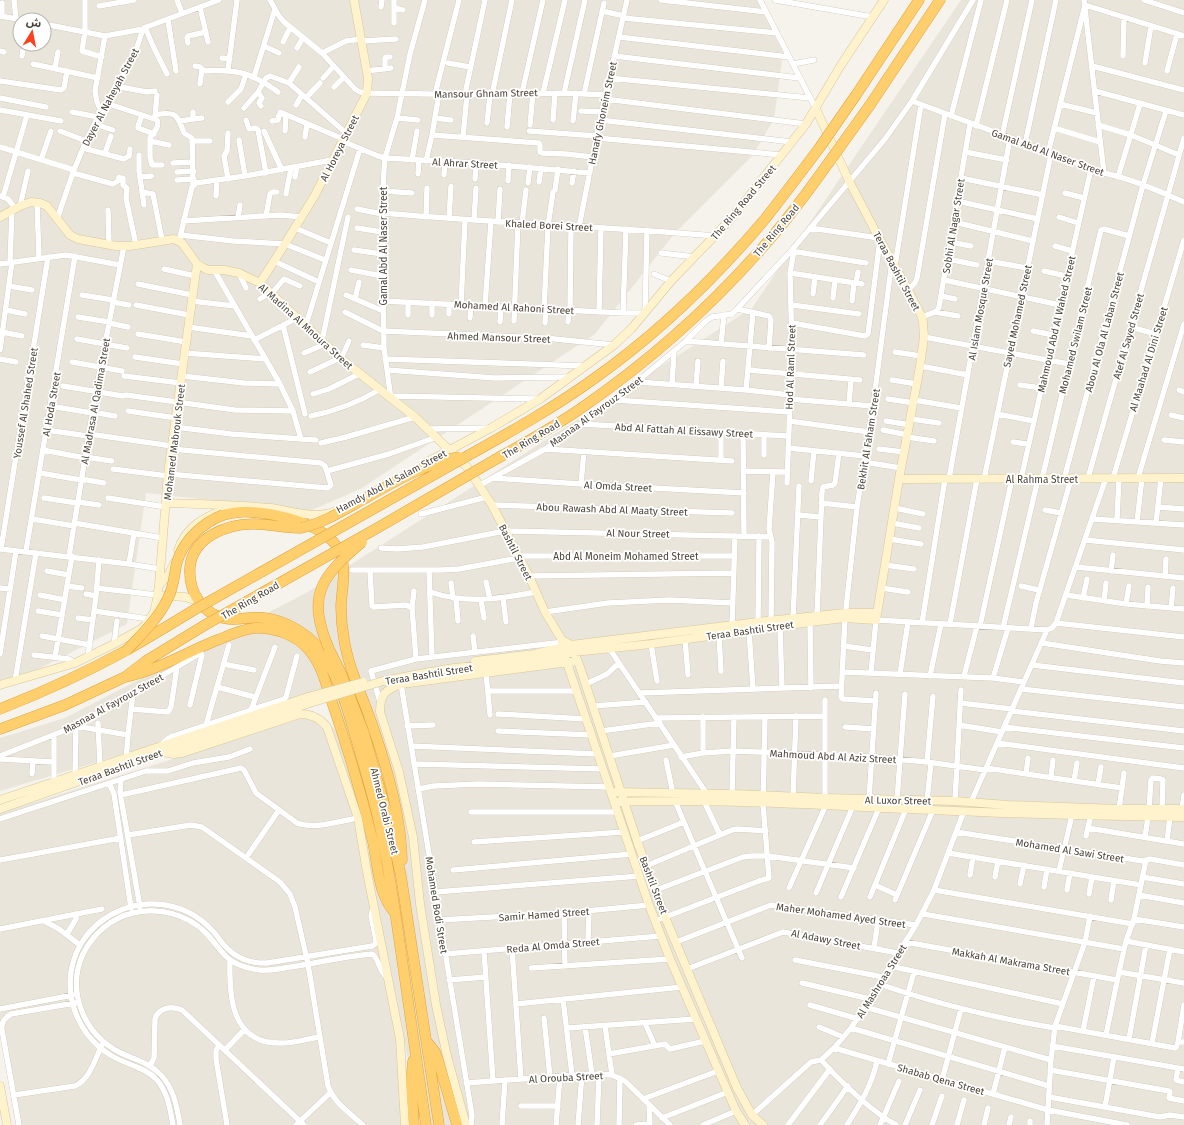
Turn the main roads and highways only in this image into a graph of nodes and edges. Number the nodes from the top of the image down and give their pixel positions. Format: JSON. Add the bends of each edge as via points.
{"nodes":[{"id":1,"x":919,"y":0,"type":"edge"},
{"id":2,"x":940,"y":0,"type":"edge"},
{"id":3,"x":469,"y":455,"type":"junction"},
{"id":4,"x":379,"y":527,"type":"junction"},
{"id":5,"x":126,"y":651,"type":"junction"},
{"id":6,"x":125,"y":677,"type":"junction"},
{"id":7,"x":0,"y":709,"type":"edge"},
{"id":8,"x":0,"y":729,"type":"edge"},
{"id":9,"x":401,"y":876,"type":"junction"},
{"id":10,"x":396,"y":913,"type":"junction"},
{"id":11,"x":426,"y":1042,"type":"junction"},
{"id":12,"x":414,"y":1043,"type":"junction"},
{"id":13,"x":414,"y":1125,"type":"edge"},
{"id":14,"x":426,"y":1125,"type":"edge"},
{"id":15,"x":439,"y":1125,"type":"edge"},
{"id":16,"x":457,"y":1125,"type":"edge"}],
"edges":[{"from":1,"to":3,"type":"highway","name":"The Ring Road","bridge":true,"via":[[820,147],[734,254],[668,319],[633,349],[571,395],[519,428]]},
{"from":2,"to":4,"type":"highway","name":"The Ring Road","bridge":true,"via":[[870,105],[802,199],[770,239],[717,296],[661,348],[579,410]]},
{"from":3,"to":5,"type":"highway","name":"The Ring Road","bridge":true},
{"from":3,"to":10,"type":"highway","name":"Ahmed Orabi Street","bridge":true,"via":[[445,460],[409,475],[319,523],[301,528],[243,524],[223,530],[206,538],[195,552],[190,567],[191,583],[198,601],[212,613],[224,618],[265,618],[290,626],[308,637],[322,653],[345,701],[370,788],[384,843]]},
{"from":4,"to":6,"type":"highway","name":"The Ring Road","bridge":true,"via":[[205,625]]},
{"from":4,"to":9,"type":"highway","name":"Ahmed Orabi Street","bridge":true,"via":[[337,564],[323,584],[318,601],[318,618],[364,733]]},
{"from":5,"to":7,"type":"highway","name":"The Ring Road"},
{"from":5,"to":9,"type":"highway","bridge":true,"via":[[165,604],[174,582],[179,556],[190,539],[206,524],[223,515],[257,510],[301,522],[321,531],[336,545],[343,564],[341,608],[344,641],[392,795],[401,842]]},
{"from":6,"to":8,"type":"highway","name":"The Ring Road","via":[[65,705]]},
{"from":6,"to":10,"type":"highway","via":[[158,667],[211,642],[244,630],[274,630],[302,643],[315,658],[323,677],[355,772],[383,893]]},
{"from":9,"to":11,"type":"highway","name":"Ahmed Orabi Street"},
{"from":10,"to":12,"type":"highway","name":"Ahmed Orabi Street"},
{"from":11,"to":15,"type":"highway","name":"Ahmed Orabi Street"},
{"from":11,"to":16,"type":"highway","via":[[438,1060]]},
{"from":12,"to":13,"type":"highway","via":[[411,1082]]},
{"from":12,"to":14,"type":"highway","name":"Ahmed Orabi Street"}]}
